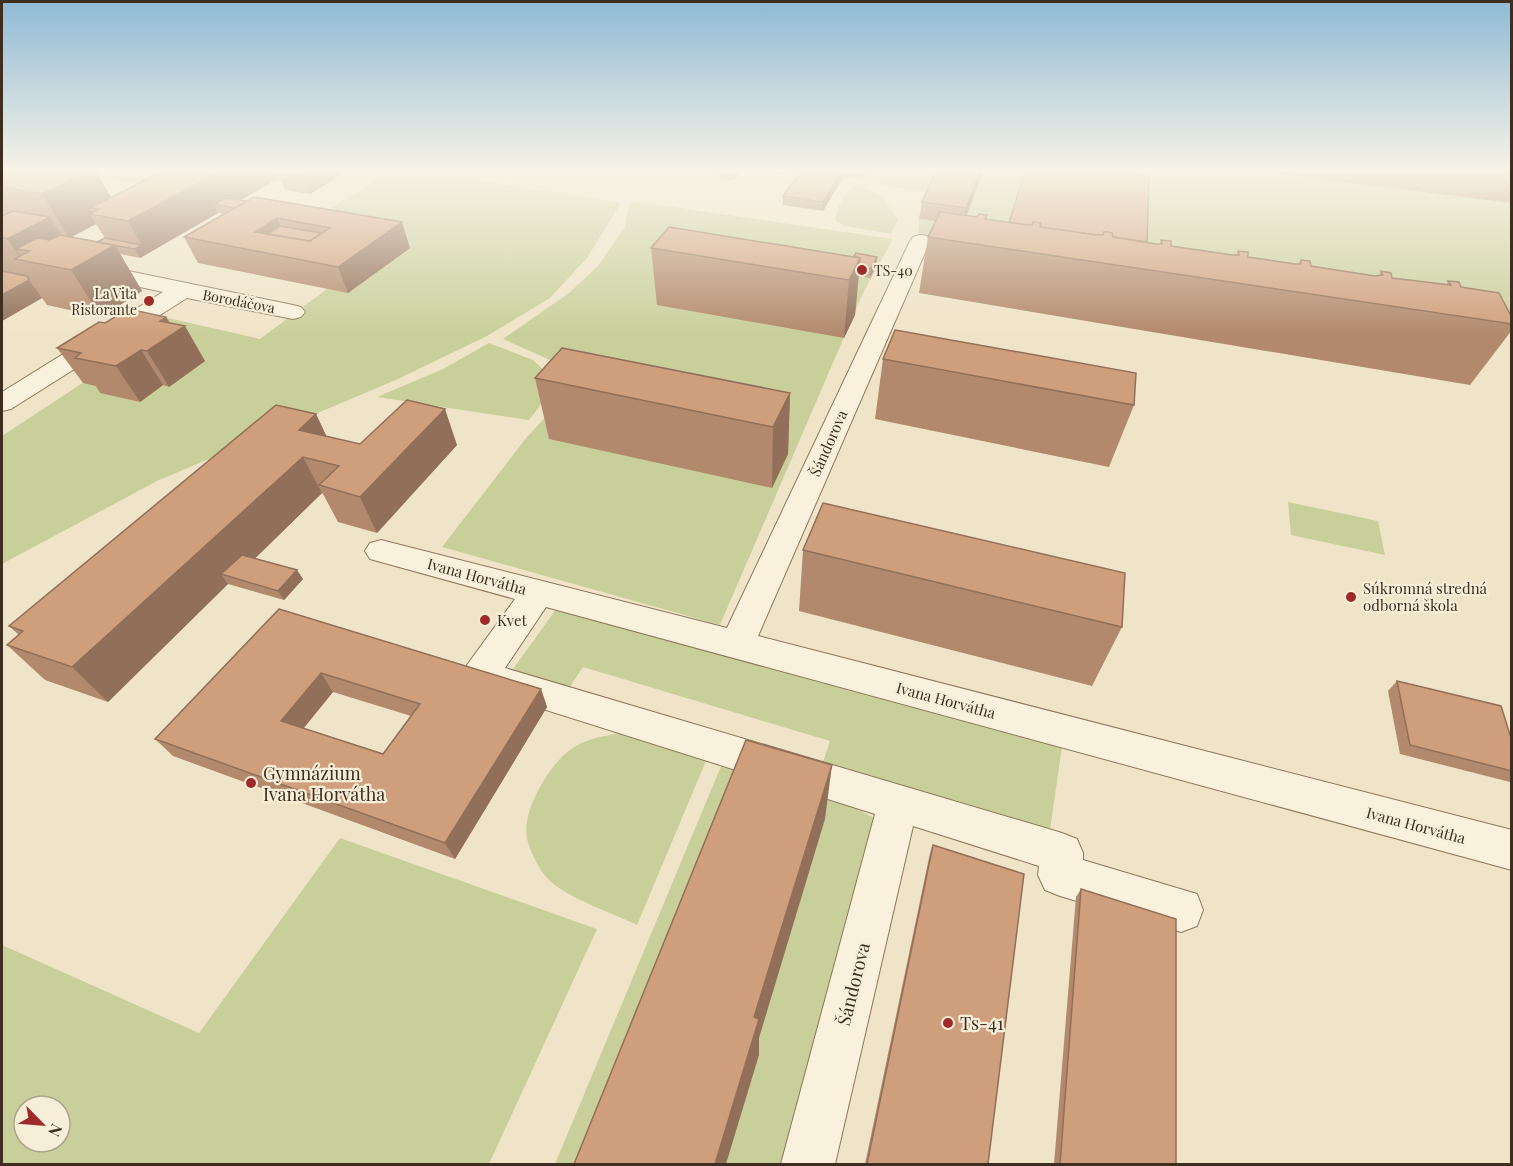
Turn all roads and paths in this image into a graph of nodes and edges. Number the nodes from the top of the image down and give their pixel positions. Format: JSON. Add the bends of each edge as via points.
{"nodes":[{"id":1,"x":2,"y":251,"type":"edge"},
{"id":2,"x":995,"y":253,"type":"edge"},
{"id":3,"x":183,"y":290,"type":"junction"},
{"id":4,"x":293,"y":312,"type":"dead end"},
{"id":5,"x":2,"y":403,"type":"edge"},
{"id":6,"x":381,"y":550,"type":"dead end"},
{"id":7,"x":539,"y":592,"type":"junction"},
{"id":8,"x":738,"y":645,"type":"junction"},
{"id":9,"x":898,"y":803,"type":"junction"},
{"id":10,"x":1512,"y":850,"type":"edge"},
{"id":11,"x":1181,"y":910,"type":"dead end"},
{"id":12,"x":808,"y":1164,"type":"edge"}],
"edges":[{"from":1,"to":3,"type":"street"},
{"from":2,"to":8,"type":"street","name":"Šándorova","via":[[920,241]]},
{"from":3,"to":4,"type":"street","name":"Borodáčova"},
{"from":3,"to":5,"type":"street","name":"Borodáčova"},
{"from":6,"to":7,"type":"street","name":"Ivana Horvátha"},
{"from":7,"to":8,"type":"street","name":"Ivana Horvátha"},
{"from":7,"to":9,"type":"street","via":[[480,675]]},
{"from":8,"to":10,"type":"street","name":"Ivana Horvátha"},
{"from":9,"to":11,"type":"street","via":[[1062,853],[1060,875]]},
{"from":9,"to":12,"type":"street","name":"Šándorova"}]}
